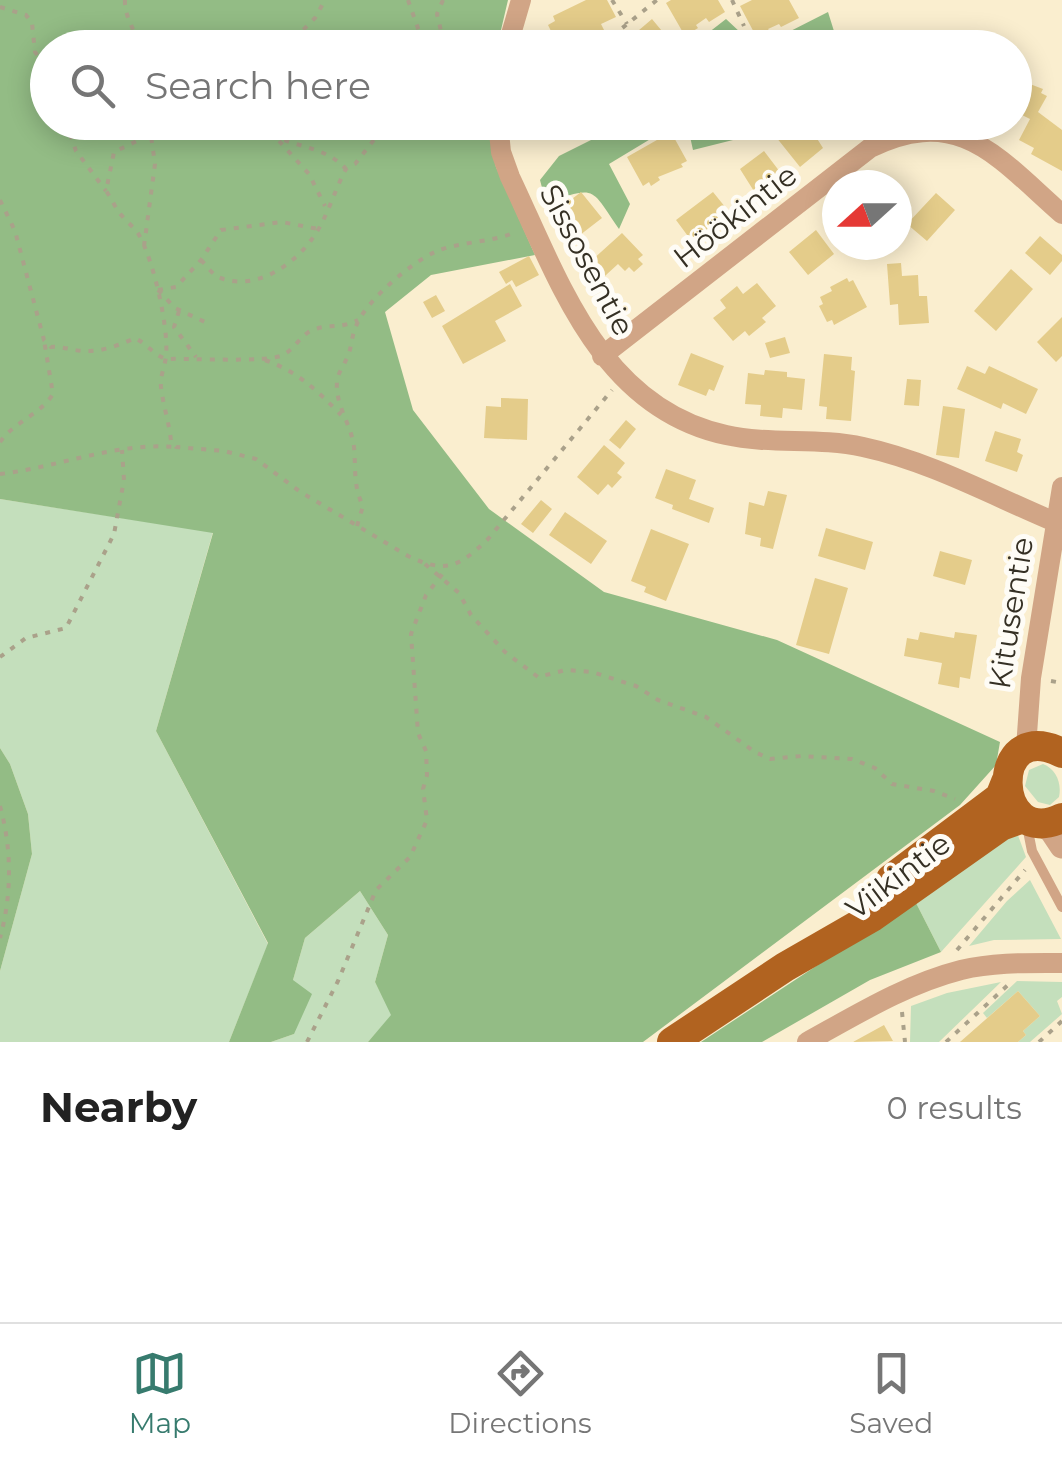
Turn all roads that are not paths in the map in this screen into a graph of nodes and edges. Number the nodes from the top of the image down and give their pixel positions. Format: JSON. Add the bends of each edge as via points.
{"nodes":[{"id":1,"x":520,"y":0,"type":"edge"},
{"id":2,"x":512,"y":30,"type":"edge"},
{"id":3,"x":500,"y":140,"type":"edge"},
{"id":4,"x":887,"y":140,"type":"edge"},
{"id":5,"x":970,"y":140,"type":"edge"},
{"id":6,"x":1062,"y":214,"type":"edge"},
{"id":7,"x":602,"y":356,"type":"junction"},
{"id":8,"x":1062,"y":487,"type":"edge"},
{"id":9,"x":1055,"y":522,"type":"junction"},
{"id":10,"x":1026,"y":748,"type":"junction"},
{"id":11,"x":1062,"y":754,"type":"edge"},
{"id":12,"x":1006,"y":782,"type":"junction"},
{"id":13,"x":1038,"y":819,"type":"edge"},
{"id":14,"x":1062,"y":846,"type":"edge"},
{"id":15,"x":1062,"y":907,"type":"edge"},
{"id":16,"x":1062,"y":963,"type":"edge"},
{"id":17,"x":785,"y":966,"type":"junction"},
{"id":18,"x":672,"y":1042,"type":"edge"},
{"id":19,"x":807,"y":1042,"type":"edge"}],
"edges":[{"from":1,"to":2,"type":"street"},
{"from":3,"to":7,"type":"street","name":"Sissosentie","via":[[531,221]]},
{"from":4,"to":7,"type":"street","name":"Höökintie"},
{"from":5,"to":6,"type":"street","name":"Höökintie"},
{"from":7,"to":9,"type":"street","name":"Sissosentie","via":[[648,400],[697,427],[756,440],[884,452]]},
{"from":8,"to":9,"type":"street","name":"Kitusentie"},
{"from":9,"to":10,"type":"street","name":"Kitusentie"},
{"from":10,"to":11,"type":"main road"},
{"from":10,"to":12,"type":"main road","name":"Viikintie","via":[[1008,767]]},
{"from":12,"to":13,"type":"main road","via":[[1008,796]]},
{"from":12,"to":17,"type":"main road","name":"Viikintie","via":[[1000,797]]},
{"from":13,"to":14,"type":"street"},
{"from":13,"to":15,"type":"lane","via":[[1032,851]]},
{"from":13,"to":17,"type":"main road","name":"Viikintie","via":[[1001,826],[872,918]]},
{"from":16,"to":19,"type":"street","via":[[962,970],[893,994]]},
{"from":17,"to":18,"type":"main road","name":"Viikintie"}]}
